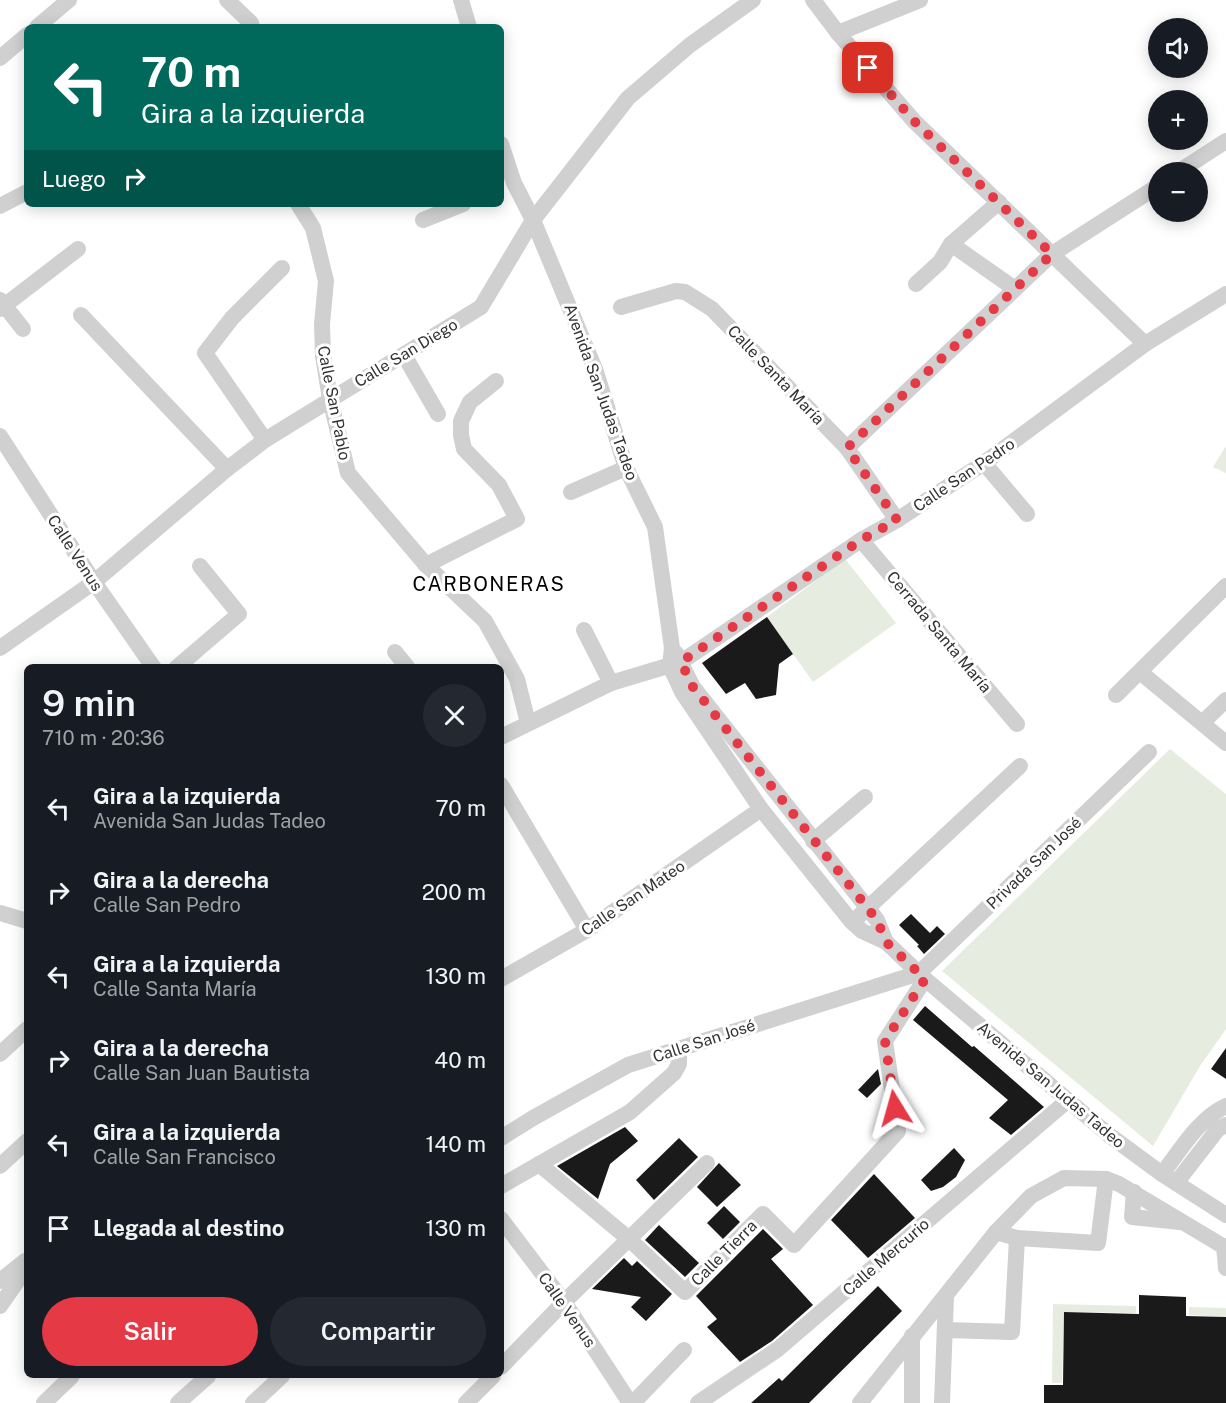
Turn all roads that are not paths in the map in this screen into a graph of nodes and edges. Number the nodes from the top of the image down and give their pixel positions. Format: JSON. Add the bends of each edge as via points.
{"nodes":[{"id":1,"x":69,"y":0,"type":"edge"},
{"id":2,"x":227,"y":0,"type":"edge"},
{"id":3,"x":461,"y":0,"type":"edge"},
{"id":4,"x":753,"y":0,"type":"edge"},
{"id":5,"x":813,"y":0,"type":"edge"},
{"id":6,"x":920,"y":0,"type":"edge"},
{"id":7,"x":41,"y":24,"type":"edge"},
{"id":8,"x":251,"y":24,"type":"edge"},
{"id":9,"x":468,"y":24,"type":"edge"},
{"id":10,"x":838,"y":33,"type":"junction"},
{"id":11,"x":24,"y":38,"type":"edge"},
{"id":12,"x":0,"y":58,"type":"edge"},
{"id":13,"x":1226,"y":141,"type":"edge"},
{"id":14,"x":504,"y":162,"type":"edge"},
{"id":15,"x":1193,"y":162,"type":"edge"},
{"id":16,"x":508,"y":186,"type":"edge"},
{"id":17,"x":1148,"y":192,"type":"edge"},
{"id":18,"x":24,"y":194,"type":"edge"},
{"id":19,"x":999,"y":202,"type":"junction"},
{"id":20,"x":0,"y":206,"type":"edge"},
{"id":21,"x":300,"y":207,"type":"edge"},
{"id":22,"x":456,"y":207,"type":"edge"},
{"id":23,"x":423,"y":220,"type":"dead end"},
{"id":24,"x":533,"y":220,"type":"junction"},
{"id":25,"x":951,"y":244,"type":"junction"},
{"id":26,"x":78,"y":249,"type":"dead end"},
{"id":27,"x":1052,"y":254,"type":"junction"},
{"id":28,"x":282,"y":268,"type":"dead end"},
{"id":29,"x":915,"y":284,"type":"dead end"},
{"id":30,"x":1015,"y":289,"type":"junction"},
{"id":31,"x":1226,"y":294,"type":"edge"},
{"id":32,"x":1,"y":305,"type":"edge"},
{"id":33,"x":621,"y":307,"type":"dead end"},
{"id":34,"x":81,"y":315,"type":"dead end"},
{"id":35,"x":23,"y":329,"type":"dead end"},
{"id":36,"x":1145,"y":344,"type":"junction"},
{"id":37,"x":404,"y":356,"type":"junction"},
{"id":38,"x":496,"y":381,"type":"dead end"},
{"id":39,"x":330,"y":399,"type":"junction"},
{"id":40,"x":438,"y":414,"type":"dead end"},
{"id":41,"x":0,"y":436,"type":"edge"},
{"id":42,"x":264,"y":440,"type":"junction"},
{"id":43,"x":847,"y":448,"type":"junction"},
{"id":44,"x":984,"y":463,"type":"junction"},
{"id":45,"x":626,"y":468,"type":"junction"},
{"id":46,"x":227,"y":469,"type":"junction"},
{"id":47,"x":571,"y":492,"type":"dead end"},
{"id":48,"x":1027,"y":514,"type":"dead end"},
{"id":49,"x":897,"y":520,"type":"junction"},
{"id":50,"x":861,"y":540,"type":"junction"},
{"id":51,"x":426,"y":565,"type":"junction"},
{"id":52,"x":200,"y":566,"type":"dead end"},
{"id":53,"x":94,"y":582,"type":"junction"},
{"id":54,"x":1226,"y":586,"type":"edge"},
{"id":55,"x":584,"y":630,"type":"dead end"},
{"id":56,"x":2,"y":641,"type":"edge"},
{"id":57,"x":395,"y":652,"type":"dead end"},
{"id":58,"x":675,"y":658,"type":"junction"},
{"id":59,"x":150,"y":664,"type":"edge"},
{"id":60,"x":181,"y":664,"type":"edge"},
{"id":61,"x":405,"y":664,"type":"edge"},
{"id":62,"x":1140,"y":672,"type":"junction"},
{"id":63,"x":611,"y":683,"type":"junction"},
{"id":64,"x":1116,"y":695,"type":"dead end"},
{"id":65,"x":1226,"y":700,"type":"edge"},
{"id":66,"x":528,"y":723,"type":"junction"},
{"id":67,"x":1202,"y":723,"type":"junction"},
{"id":68,"x":1017,"y":724,"type":"dead end"},
{"id":69,"x":504,"y":735,"type":"edge"},
{"id":70,"x":1226,"y":743,"type":"edge"},
{"id":71,"x":1149,"y":752,"type":"dead end"},
{"id":72,"x":1020,"y":766,"type":"dead end"},
{"id":73,"x":504,"y":790,"type":"edge"},
{"id":74,"x":865,"y":797,"type":"dead end"},
{"id":75,"x":760,"y":809,"type":"junction"},
{"id":76,"x":813,"y":841,"type":"junction"},
{"id":77,"x":867,"y":910,"type":"junction"},
{"id":78,"x":0,"y":913,"type":"edge"},
{"id":79,"x":24,"y":920,"type":"edge"},
{"id":80,"x":851,"y":921,"type":"junction"},
{"id":81,"x":587,"y":930,"type":"junction"},
{"id":82,"x":886,"y":942,"type":"junction"},
{"id":83,"x":922,"y":976,"type":"junction"},
{"id":84,"x":504,"y":977,"type":"edge"},
{"id":85,"x":24,"y":1032,"type":"edge"},
{"id":86,"x":679,"y":1049,"type":"junction"},
{"id":87,"x":0,"y":1054,"type":"edge"},
{"id":88,"x":1066,"y":1101,"type":"junction"},
{"id":89,"x":1226,"y":1106,"type":"edge"},
{"id":90,"x":1226,"y":1125,"type":"edge"},
{"id":91,"x":504,"y":1136,"type":"edge"},
{"id":92,"x":24,"y":1144,"type":"edge"},
{"id":93,"x":707,"y":1163,"type":"dead end"},
{"id":94,"x":539,"y":1164,"type":"junction"},
{"id":95,"x":0,"y":1166,"type":"edge"},
{"id":96,"x":1106,"y":1179,"type":"junction"},
{"id":97,"x":1169,"y":1179,"type":"junction"},
{"id":98,"x":504,"y":1184,"type":"edge"},
{"id":99,"x":1134,"y":1191,"type":"junction"},
{"id":100,"x":1226,"y":1215,"type":"edge"},
{"id":101,"x":1185,"y":1222,"type":"junction"},
{"id":102,"x":504,"y":1223,"type":"edge"},
{"id":103,"x":996,"y":1232,"type":"junction"},
{"id":104,"x":1017,"y":1238,"type":"junction"},
{"id":105,"x":629,"y":1239,"type":"junction"},
{"id":106,"x":1225,"y":1247,"type":"edge"},
{"id":107,"x":24,"y":1262,"type":"edge"},
{"id":108,"x":1226,"y":1268,"type":"edge"},
{"id":109,"x":24,"y":1271,"type":"edge"},
{"id":110,"x":0,"y":1281,"type":"edge"},
{"id":111,"x":946,"y":1297,"type":"junction"},
{"id":112,"x":564,"y":1302,"type":"junction"},
{"id":113,"x":0,"y":1306,"type":"edge"},
{"id":114,"x":946,"y":1330,"type":"junction"},
{"id":115,"x":912,"y":1336,"type":"junction"},
{"id":116,"x":684,"y":1350,"type":"dead end"},
{"id":117,"x":504,"y":1364,"type":"edge"},
{"id":118,"x":70,"y":1378,"type":"edge"},
{"id":119,"x":206,"y":1378,"type":"edge"},
{"id":120,"x":280,"y":1378,"type":"edge"},
{"id":121,"x":491,"y":1378,"type":"edge"},
{"id":122,"x":876,"y":1381,"type":"junction"},
{"id":123,"x":44,"y":1403,"type":"edge"},
{"id":124,"x":178,"y":1403,"type":"edge"},
{"id":125,"x":253,"y":1403,"type":"edge"},
{"id":126,"x":466,"y":1403,"type":"edge"},
{"id":127,"x":631,"y":1403,"type":"edge"},
{"id":128,"x":698,"y":1403,"type":"edge"},
{"id":129,"x":860,"y":1403,"type":"edge"},
{"id":130,"x":877,"y":1403,"type":"edge"},
{"id":131,"x":912,"y":1403,"type":"edge"},
{"id":132,"x":942,"y":1403,"type":"edge"}],
"edges":[{"from":1,"to":7,"type":"street"},
{"from":2,"to":8,"type":"street"},
{"from":3,"to":9,"type":"street"},
{"from":4,"to":24,"type":"street","name":"Calle San Diego","via":[[690,45],[628,98]]},
{"from":5,"to":10,"type":"street"},
{"from":6,"to":10,"type":"street"},
{"from":10,"to":19,"type":"street","via":[[914,121]]},
{"from":11,"to":12,"type":"street"},
{"from":13,"to":15,"type":"street"},
{"from":14,"to":16,"type":"street","name":"Avenida San Judas Tadeo"},
{"from":16,"to":24,"type":"street","name":"Avenida San Judas Tadeo"},
{"from":17,"to":27,"type":"street"},
{"from":18,"to":20,"type":"street"},
{"from":19,"to":25,"type":"street"},
{"from":19,"to":27,"type":"street"},
{"from":21,"to":39,"type":"street","name":"Calle San Pablo","via":[[313,228],[326,281],[323,356]]},
{"from":22,"to":23,"type":"street"},
{"from":24,"to":37,"type":"street","name":"Calle San Diego","via":[[481,307]]},
{"from":24,"to":45,"type":"street","name":"Avenida San Judas Tadeo","via":[[595,369]]},
{"from":25,"to":29,"type":"street","via":[[940,262]]},
{"from":25,"to":30,"type":"street"},
{"from":26,"to":32,"type":"street"},
{"from":27,"to":30,"type":"street"},
{"from":27,"to":36,"type":"street"},
{"from":28,"to":42,"type":"street","via":[[232,318],[205,353]]},
{"from":30,"to":43,"type":"street"},
{"from":31,"to":36,"type":"street","name":"Calle San Pedro"},
{"from":32,"to":35,"type":"street"},
{"from":33,"to":43,"type":"street","name":"Calle Santa María","via":[[676,291],[685,292],[712,309]]},
{"from":34,"to":46,"type":"street"},
{"from":36,"to":44,"type":"street","name":"Calle San Pedro"},
{"from":37,"to":39,"type":"street","name":"Calle San Diego"},
{"from":37,"to":40,"type":"street"},
{"from":38,"to":51,"type":"street","via":[[470,402],[461,421],[461,435],[464,449],[499,485],[517,519]]},
{"from":39,"to":42,"type":"street","name":"Calle San Diego"},
{"from":39,"to":51,"type":"street","name":"Calle San Pablo","via":[[348,473]]},
{"from":41,"to":53,"type":"street","name":"Calle Venus"},
{"from":42,"to":46,"type":"street","name":"Calle San Diego"},
{"from":43,"to":49,"type":"street","name":"Calle Santa María"},
{"from":44,"to":48,"type":"street"},
{"from":44,"to":49,"type":"street","name":"Calle San Pedro"},
{"from":45,"to":47,"type":"street"},
{"from":45,"to":58,"type":"street","name":"Avenida San Judas Tadeo","via":[[655,527]]},
{"from":46,"to":53,"type":"street","name":"Calle San Diego"},
{"from":49,"to":50,"type":"street","name":"Calle San Pedro"},
{"from":50,"to":58,"type":"street","name":"Calle San Pedro"},
{"from":50,"to":68,"type":"street","name":"Cerrada Santa María"},
{"from":51,"to":66,"type":"street","name":"Calle San Pablo","via":[[485,621],[517,679]]},
{"from":52,"to":60,"type":"street","via":[[239,614]]},
{"from":53,"to":56,"type":"street","name":"Calle San Diego"},
{"from":53,"to":59,"type":"street","name":"Calle Venus"},
{"from":54,"to":62,"type":"street"},
{"from":55,"to":63,"type":"street"},
{"from":57,"to":61,"type":"street"},
{"from":58,"to":63,"type":"street","name":"Calle San Pedro"},
{"from":58,"to":75,"type":"street","name":"Avenida San Judas Tadeo","via":[[682,692]]},
{"from":58,"to":76,"type":"street","name":"Avenida San Judas Tadeo","via":[[693,687]]},
{"from":62,"to":64,"type":"street"},
{"from":62,"to":67,"type":"street"},
{"from":63,"to":66,"type":"street","name":"Calle San Pedro"},
{"from":65,"to":67,"type":"street"},
{"from":66,"to":69,"type":"street","name":"Calle San Pedro"},
{"from":67,"to":70,"type":"street"},
{"from":71,"to":83,"type":"street","name":"Privada San José"},
{"from":72,"to":77,"type":"street"},
{"from":73,"to":81,"type":"street"},
{"from":74,"to":76,"type":"street"},
{"from":75,"to":80,"type":"street","name":"Avenida San Judas Tadeo"},
{"from":75,"to":81,"type":"street","name":"Calle San Mateo"},
{"from":76,"to":77,"type":"street","name":"Avenida San Judas Tadeo"},
{"from":77,"to":80,"type":"street"},
{"from":77,"to":82,"type":"street","name":"Avenida San Judas Tadeo","via":[[877,920]]},
{"from":78,"to":79,"type":"street"},
{"from":80,"to":82,"type":"street","name":"Avenida San Judas Tadeo"},
{"from":81,"to":84,"type":"street","name":"Calle San Mateo"},
{"from":82,"to":83,"type":"street","name":"Avenida San Judas Tadeo"},
{"from":83,"to":86,"type":"street","name":"Calle San José"},
{"from":83,"to":88,"type":"street","name":"Avenida San Judas Tadeo"},
{"from":83,"to":105,"type":"street","name":"Calle Tierra","via":[[885,1041],[898,1131],[794,1245],[763,1214],[685,1292]]},
{"from":85,"to":87,"type":"street"},
{"from":86,"to":91,"type":"street","name":"Calle San José","via":[[628,1065]]},
{"from":86,"to":94,"type":"street","via":[[679,1064],[674,1073],[630,1112]]},
{"from":88,"to":97,"type":"street","name":"Avenida San Judas Tadeo"},
{"from":88,"to":128,"type":"street","name":"Calle Mercurio","via":[[778,1349]]},
{"from":89,"to":97,"type":"street","via":[[1205,1121]]},
{"from":90,"to":97,"type":"street"},
{"from":92,"to":95,"type":"street"},
{"from":93,"to":105,"type":"street"},
{"from":94,"to":98,"type":"street"},
{"from":94,"to":105,"type":"street"},
{"from":96,"to":99,"type":"street"},
{"from":96,"to":103,"type":"street","via":[[1064,1178],[1031,1196]]},
{"from":96,"to":104,"type":"street","via":[[1098,1243]]},
{"from":97,"to":100,"type":"street","name":"Avenida San Judas Tadeo"},
{"from":99,"to":101,"type":"street"},
{"from":99,"to":101,"type":"street","via":[[1132,1217]]},
{"from":101,"to":106,"type":"street"},
{"from":102,"to":112,"type":"street","name":"Calle Venus"},
{"from":103,"to":104,"type":"street"},
{"from":103,"to":111,"type":"street"},
{"from":104,"to":114,"type":"street","via":[[1012,1332]]},
{"from":105,"to":112,"type":"street"},
{"from":106,"to":108,"type":"street"},
{"from":107,"to":110,"type":"street"},
{"from":109,"to":113,"type":"street"},
{"from":111,"to":114,"type":"street"},
{"from":111,"to":115,"type":"street"},
{"from":112,"to":117,"type":"street"},
{"from":112,"to":127,"type":"street","name":"Calle Venus"},
{"from":114,"to":132,"type":"street"},
{"from":115,"to":122,"type":"street"},
{"from":115,"to":131,"type":"street"},
{"from":116,"to":127,"type":"street"},
{"from":118,"to":123,"type":"street"},
{"from":119,"to":124,"type":"street"},
{"from":120,"to":125,"type":"street"},
{"from":121,"to":126,"type":"street"},
{"from":122,"to":129,"type":"street"},
{"from":122,"to":130,"type":"street"}]}
